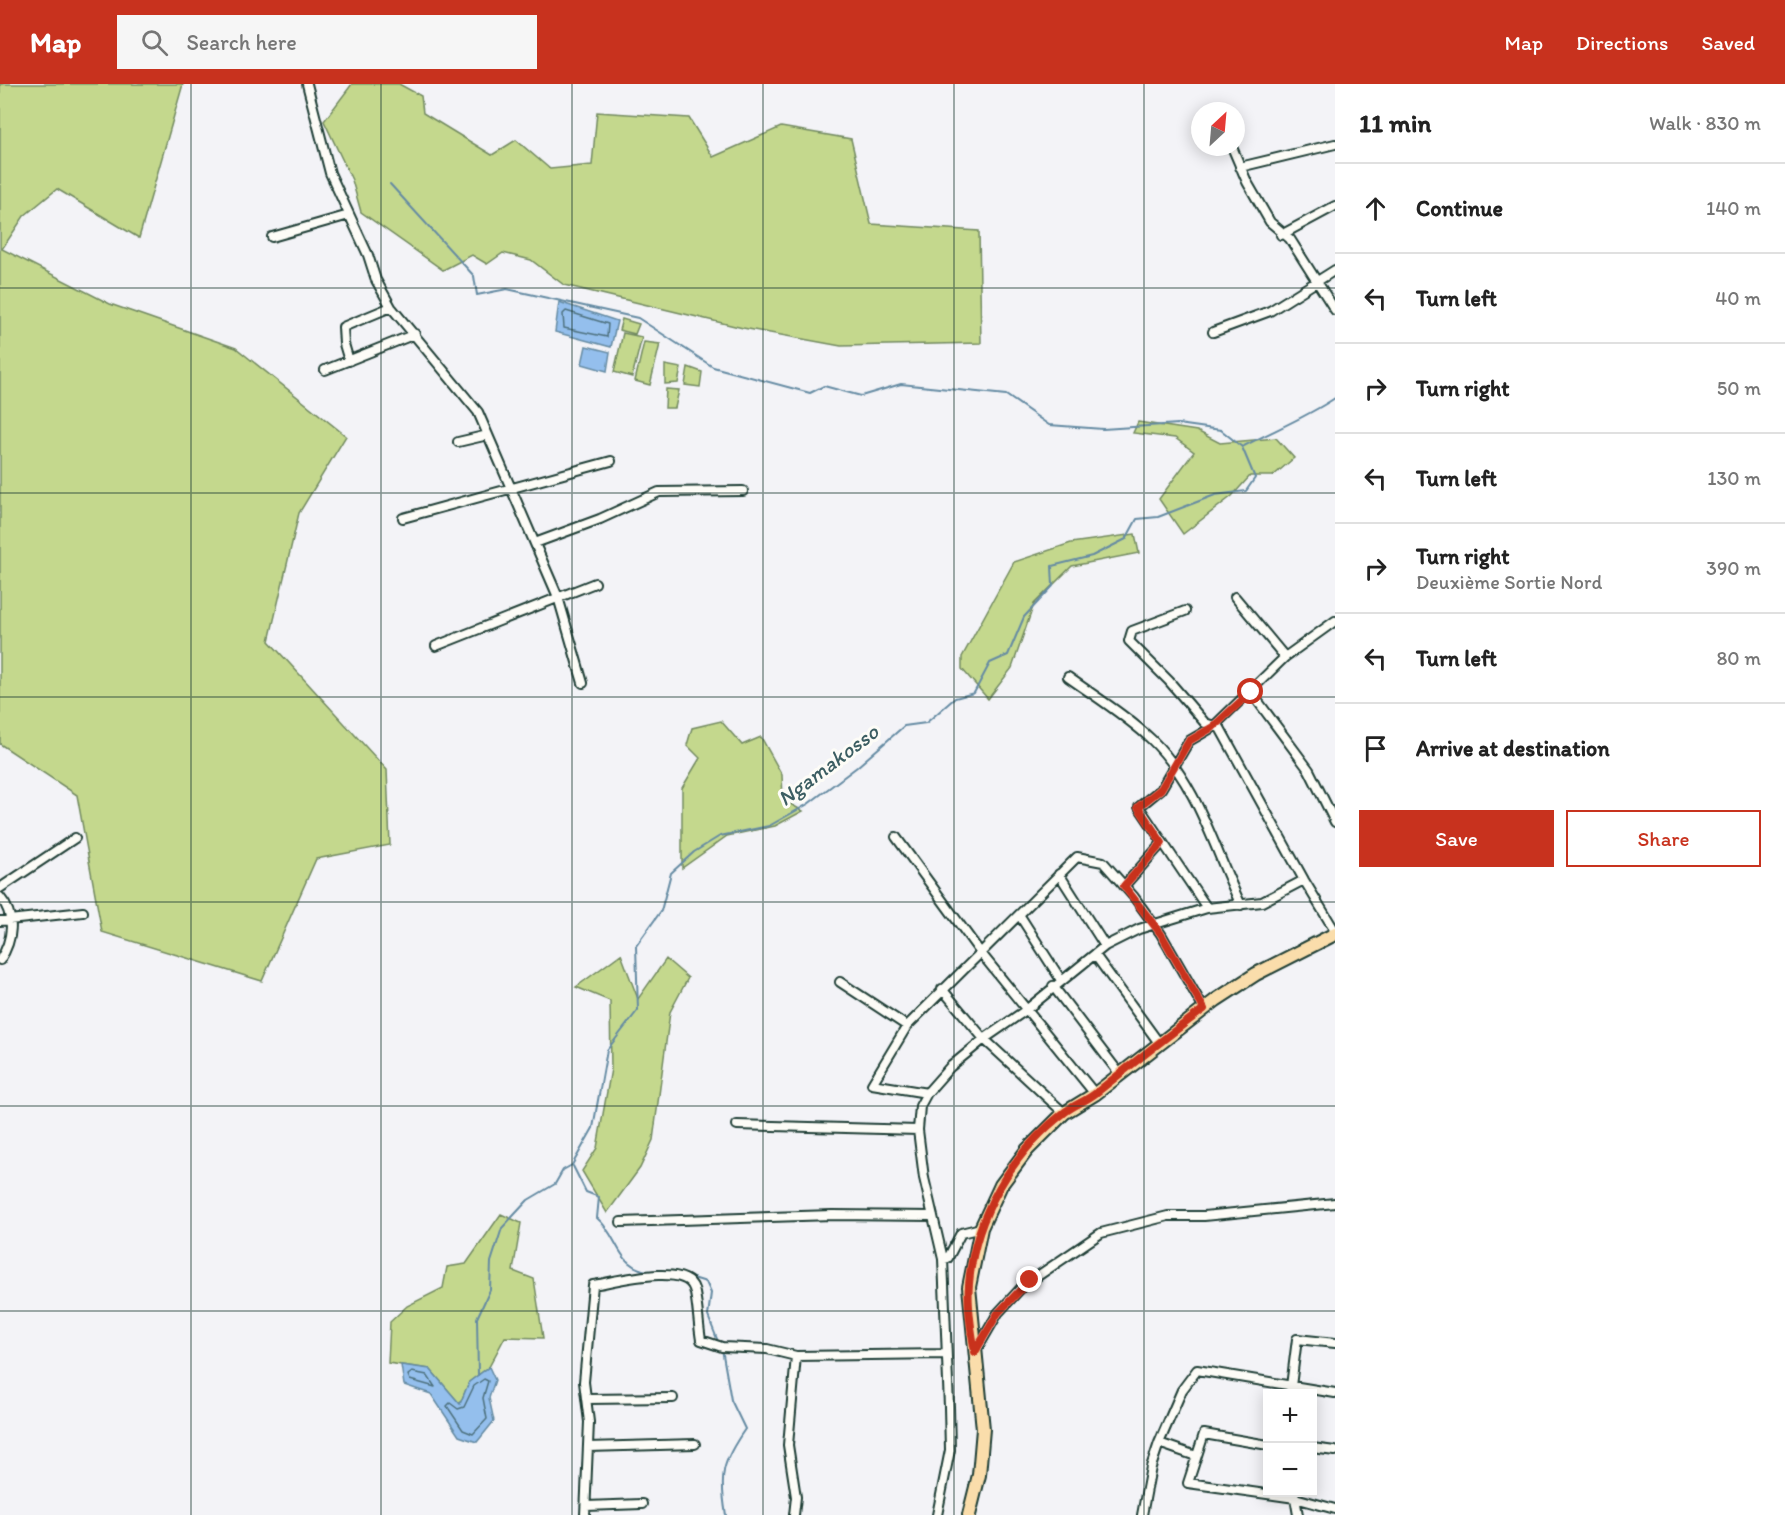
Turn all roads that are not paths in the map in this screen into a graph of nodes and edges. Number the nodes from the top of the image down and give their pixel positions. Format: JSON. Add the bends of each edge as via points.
{"nodes":[{"id":1,"x":307,"y":84,"type":"edge"},
{"id":2,"x":1335,"y":144,"type":"edge"},
{"id":3,"x":1236,"y":156,"type":"edge"},
{"id":4,"x":1240,"y":167,"type":"junction"},
{"id":5,"x":1335,"y":206,"type":"edge"},
{"id":6,"x":349,"y":215,"type":"junction"},
{"id":7,"x":1281,"y":235,"type":"junction"},
{"id":8,"x":272,"y":237,"type":"dead end"},
{"id":9,"x":1335,"y":270,"type":"edge"},
{"id":10,"x":1318,"y":280,"type":"junction"},
{"id":11,"x":391,"y":307,"type":"junction"},
{"id":12,"x":1335,"y":310,"type":"edge"},
{"id":13,"x":1213,"y":332,"type":"dead end"},
{"id":14,"x":415,"y":334,"type":"junction"},
{"id":15,"x":349,"y":361,"type":"junction"},
{"id":16,"x":325,"y":370,"type":"dead end"},
{"id":17,"x":488,"y":435,"type":"junction"},
{"id":18,"x":458,"y":442,"type":"dead end"},
{"id":19,"x":611,"y":461,"type":"dead end"},
{"id":20,"x":510,"y":487,"type":"junction"},
{"id":21,"x":743,"y":491,"type":"dead end"},
{"id":22,"x":404,"y":518,"type":"dead end"},
{"id":23,"x":535,"y":543,"type":"junction"},
{"id":24,"x":594,"y":583,"type":"dead end"},
{"id":25,"x":558,"y":597,"type":"junction"},
{"id":26,"x":1235,"y":597,"type":"dead end"},
{"id":27,"x":1185,"y":611,"type":"dead end"},
{"id":28,"x":1335,"y":621,"type":"edge"},
{"id":29,"x":436,"y":646,"type":"dead end"},
{"id":30,"x":1285,"y":657,"type":"junction"},
{"id":31,"x":1068,"y":677,"type":"dead end"},
{"id":32,"x":583,"y":683,"type":"dead end"},
{"id":33,"x":1251,"y":692,"type":"junction"},
{"id":34,"x":1213,"y":727,"type":"junction"},
{"id":35,"x":1174,"y":769,"type":"junction"},
{"id":36,"x":1335,"y":822,"type":"edge"},
{"id":37,"x":896,"y":837,"type":"dead end"},
{"id":38,"x":75,"y":838,"type":"dead end"},
{"id":39,"x":1162,"y":843,"type":"junction"},
{"id":40,"x":1059,"y":874,"type":"junction"},
{"id":41,"x":1304,"y":880,"type":"junction"},
{"id":42,"x":1124,"y":886,"type":"junction"},
{"id":43,"x":0,"y":888,"type":"edge"},
{"id":44,"x":0,"y":897,"type":"edge"},
{"id":45,"x":1240,"y":905,"type":"junction"},
{"id":46,"x":1207,"y":908,"type":"junction"},
{"id":47,"x":83,"y":912,"type":"dead end"},
{"id":48,"x":1020,"y":916,"type":"junction"},
{"id":49,"x":11,"y":919,"type":"junction"},
{"id":50,"x":0,"y":921,"type":"edge"},
{"id":51,"x":1154,"y":924,"type":"junction"},
{"id":52,"x":1335,"y":932,"type":"edge"},
{"id":53,"x":1105,"y":946,"type":"junction"},
{"id":54,"x":980,"y":952,"type":"junction"},
{"id":55,"x":1095,"y":955,"type":"junction"},
{"id":56,"x":0,"y":960,"type":"edge"},
{"id":57,"x":1061,"y":980,"type":"junction"},
{"id":58,"x":840,"y":982,"type":"dead end"},
{"id":59,"x":1053,"y":986,"type":"junction"},
{"id":60,"x":942,"y":989,"type":"junction"},
{"id":61,"x":1204,"y":1009,"type":"junction"},
{"id":62,"x":1026,"y":1010,"type":"junction"},
{"id":63,"x":907,"y":1026,"type":"junction"},
{"id":64,"x":984,"y":1039,"type":"junction"},
{"id":65,"x":1159,"y":1043,"type":"junction"},
{"id":66,"x":1119,"y":1073,"type":"junction"},
{"id":67,"x":927,"y":1093,"type":"junction"},
{"id":68,"x":1095,"y":1094,"type":"junction"},
{"id":69,"x":1065,"y":1113,"type":"junction"},
{"id":70,"x":737,"y":1125,"type":"dead end"},
{"id":71,"x":918,"y":1130,"type":"junction"},
{"id":72,"x":1335,"y":1203,"type":"edge"},
{"id":73,"x":933,"y":1216,"type":"junction"},
{"id":74,"x":621,"y":1222,"type":"dead end"},
{"id":75,"x":981,"y":1228,"type":"junction"},
{"id":76,"x":943,"y":1259,"type":"junction"},
{"id":77,"x":1335,"y":1343,"type":"edge"},
{"id":78,"x":975,"y":1352,"type":"junction"},
{"id":79,"x":945,"y":1354,"type":"junction"},
{"id":80,"x":796,"y":1356,"type":"junction"},
{"id":81,"x":1286,"y":1389,"type":"edge"},
{"id":82,"x":1291,"y":1389,"type":"edge"},
{"id":83,"x":1317,"y":1392,"type":"edge"},
{"id":84,"x":1335,"y":1393,"type":"edge"},
{"id":85,"x":673,"y":1398,"type":"dead end"},
{"id":86,"x":587,"y":1399,"type":"junction"},
{"id":87,"x":1160,"y":1443,"type":"junction"},
{"id":88,"x":695,"y":1444,"type":"dead end"},
{"id":89,"x":1263,"y":1444,"type":"edge"},
{"id":90,"x":588,"y":1447,"type":"junction"},
{"id":91,"x":1317,"y":1449,"type":"edge"},
{"id":92,"x":1335,"y":1451,"type":"edge"},
{"id":93,"x":1196,"y":1456,"type":"junction"},
{"id":94,"x":1263,"y":1492,"type":"edge"},
{"id":95,"x":1295,"y":1497,"type":"edge"},
{"id":96,"x":1301,"y":1497,"type":"edge"},
{"id":97,"x":642,"y":1504,"type":"dead end"},
{"id":98,"x":586,"y":1506,"type":"junction"},
{"id":99,"x":1335,"y":1509,"type":"edge"},
{"id":100,"x":585,"y":1515,"type":"edge"},
{"id":101,"x":794,"y":1515,"type":"edge"},
{"id":102,"x":937,"y":1515,"type":"edge"},
{"id":103,"x":969,"y":1515,"type":"edge"},
{"id":104,"x":1142,"y":1515,"type":"edge"},
{"id":105,"x":1298,"y":1515,"type":"edge"}],
"edges":[{"from":1,"to":6,"type":"street","via":[[330,172]]},
{"from":2,"to":4,"type":"street"},
{"from":3,"to":4,"type":"street"},
{"from":4,"to":7,"type":"street"},
{"from":5,"to":7,"type":"street"},
{"from":6,"to":8,"type":"street"},
{"from":6,"to":11,"type":"street"},
{"from":7,"to":10,"type":"street","via":[[1290,239]]},
{"from":9,"to":10,"type":"street"},
{"from":10,"to":12,"type":"street"},
{"from":10,"to":13,"type":"street","via":[[1270,311]]},
{"from":11,"to":14,"type":"street"},
{"from":11,"to":15,"type":"street","via":[[343,327]]},
{"from":14,"to":15,"type":"street"},
{"from":14,"to":17,"type":"street","via":[[468,397]]},
{"from":15,"to":16,"type":"street"},
{"from":17,"to":18,"type":"street"},
{"from":17,"to":20,"type":"street"},
{"from":19,"to":20,"type":"street"},
{"from":20,"to":22,"type":"street"},
{"from":20,"to":23,"type":"street"},
{"from":21,"to":23,"type":"street","via":[[659,492]]},
{"from":23,"to":25,"type":"street"},
{"from":24,"to":25,"type":"street"},
{"from":25,"to":29,"type":"street"},
{"from":25,"to":32,"type":"street"},
{"from":26,"to":30,"type":"street"},
{"from":27,"to":34,"type":"street","via":[[1132,631],[1129,641]]},
{"from":28,"to":30,"type":"street"},
{"from":30,"to":33,"type":"street"},
{"from":31,"to":35,"type":"street","via":[[1153,741]]},
{"from":33,"to":34,"type":"street"},
{"from":33,"to":36,"type":"street","via":[[1309,770]]},
{"from":34,"to":35,"type":"street","via":[[1189,741]]},
{"from":34,"to":41,"type":"street","via":[[1220,728]]},
{"from":35,"to":39,"type":"street","via":[[1161,789],[1138,807]]},
{"from":35,"to":45,"type":"street","via":[[1199,806]]},
{"from":37,"to":54,"type":"street"},
{"from":38,"to":43,"type":"street"},
{"from":39,"to":42,"type":"street"},
{"from":39,"to":46,"type":"street"},
{"from":40,"to":42,"type":"street","via":[[1077,857],[1085,857],[1103,862]]},
{"from":40,"to":48,"type":"street"},
{"from":40,"to":53,"type":"street"},
{"from":41,"to":45,"type":"street","via":[[1262,902]]},
{"from":41,"to":52,"type":"street"},
{"from":42,"to":51,"type":"street"},
{"from":44,"to":49,"type":"street"},
{"from":45,"to":46,"type":"street"},
{"from":46,"to":51,"type":"street"},
{"from":47,"to":49,"type":"street"},
{"from":48,"to":54,"type":"street"},
{"from":48,"to":57,"type":"street"},
{"from":49,"to":50,"type":"street"},
{"from":49,"to":56,"type":"street","via":[[10,943]]},
{"from":51,"to":53,"type":"street"},
{"from":51,"to":61,"type":"street"},
{"from":52,"to":61,"type":"main road","via":[[1256,974]]},
{"from":53,"to":55,"type":"street"},
{"from":54,"to":60,"type":"street"},
{"from":54,"to":62,"type":"street"},
{"from":55,"to":57,"type":"street"},
{"from":55,"to":65,"type":"street"},
{"from":57,"to":59,"type":"street"},
{"from":58,"to":63,"type":"street"},
{"from":59,"to":62,"type":"street"},
{"from":59,"to":66,"type":"street"},
{"from":60,"to":63,"type":"street"},
{"from":60,"to":64,"type":"street"},
{"from":61,"to":65,"type":"main road"},
{"from":62,"to":64,"type":"street"},
{"from":62,"to":68,"type":"street"},
{"from":63,"to":67,"type":"street","via":[[872,1084]]},
{"from":64,"to":67,"type":"street","via":[[950,1067]]},
{"from":64,"to":69,"type":"street"},
{"from":65,"to":66,"type":"main road"},
{"from":66,"to":68,"type":"main road"},
{"from":67,"to":71,"type":"street","via":[[920,1106]]},
{"from":68,"to":69,"type":"main road"},
{"from":69,"to":75,"type":"main road","via":[[1014,1167]]},
{"from":70,"to":71,"type":"street"},
{"from":71,"to":73,"type":"street"},
{"from":72,"to":78,"type":"street","via":[[1168,1216],[1101,1233],[1023,1286],[998,1313]]},
{"from":73,"to":74,"type":"street"},
{"from":73,"to":76,"type":"street"},
{"from":75,"to":76,"type":"street","via":[[961,1233],[948,1258]]},
{"from":75,"to":78,"type":"main road","via":[[969,1287]]},
{"from":76,"to":79,"type":"street"},
{"from":77,"to":82,"type":"street","via":[[1297,1340]]},
{"from":78,"to":103,"type":"main road","via":[[983,1429]]},
{"from":79,"to":80,"type":"street"},
{"from":79,"to":102,"type":"street","via":[[950,1450]]},
{"from":80,"to":86,"type":"street","via":[[767,1349],[722,1347],[701,1340],[693,1287],[676,1275],[593,1285],[585,1362]]},
{"from":80,"to":101,"type":"street","via":[[788,1444],[796,1497]]},
{"from":81,"to":87,"type":"street","via":[[1197,1370],[1182,1390]]},
{"from":83,"to":84,"type":"street"},
{"from":85,"to":86,"type":"street"},
{"from":86,"to":90,"type":"street"},
{"from":87,"to":93,"type":"street"},
{"from":87,"to":104,"type":"street"},
{"from":88,"to":90,"type":"street"},
{"from":89,"to":93,"type":"street","via":[[1208,1433],[1202,1436]]},
{"from":90,"to":98,"type":"street"},
{"from":91,"to":92,"type":"street"},
{"from":93,"to":94,"type":"street","via":[[1189,1485]]},
{"from":95,"to":105,"type":"street"},
{"from":96,"to":99,"type":"street"},
{"from":97,"to":98,"type":"street"},
{"from":98,"to":100,"type":"street"}]}
